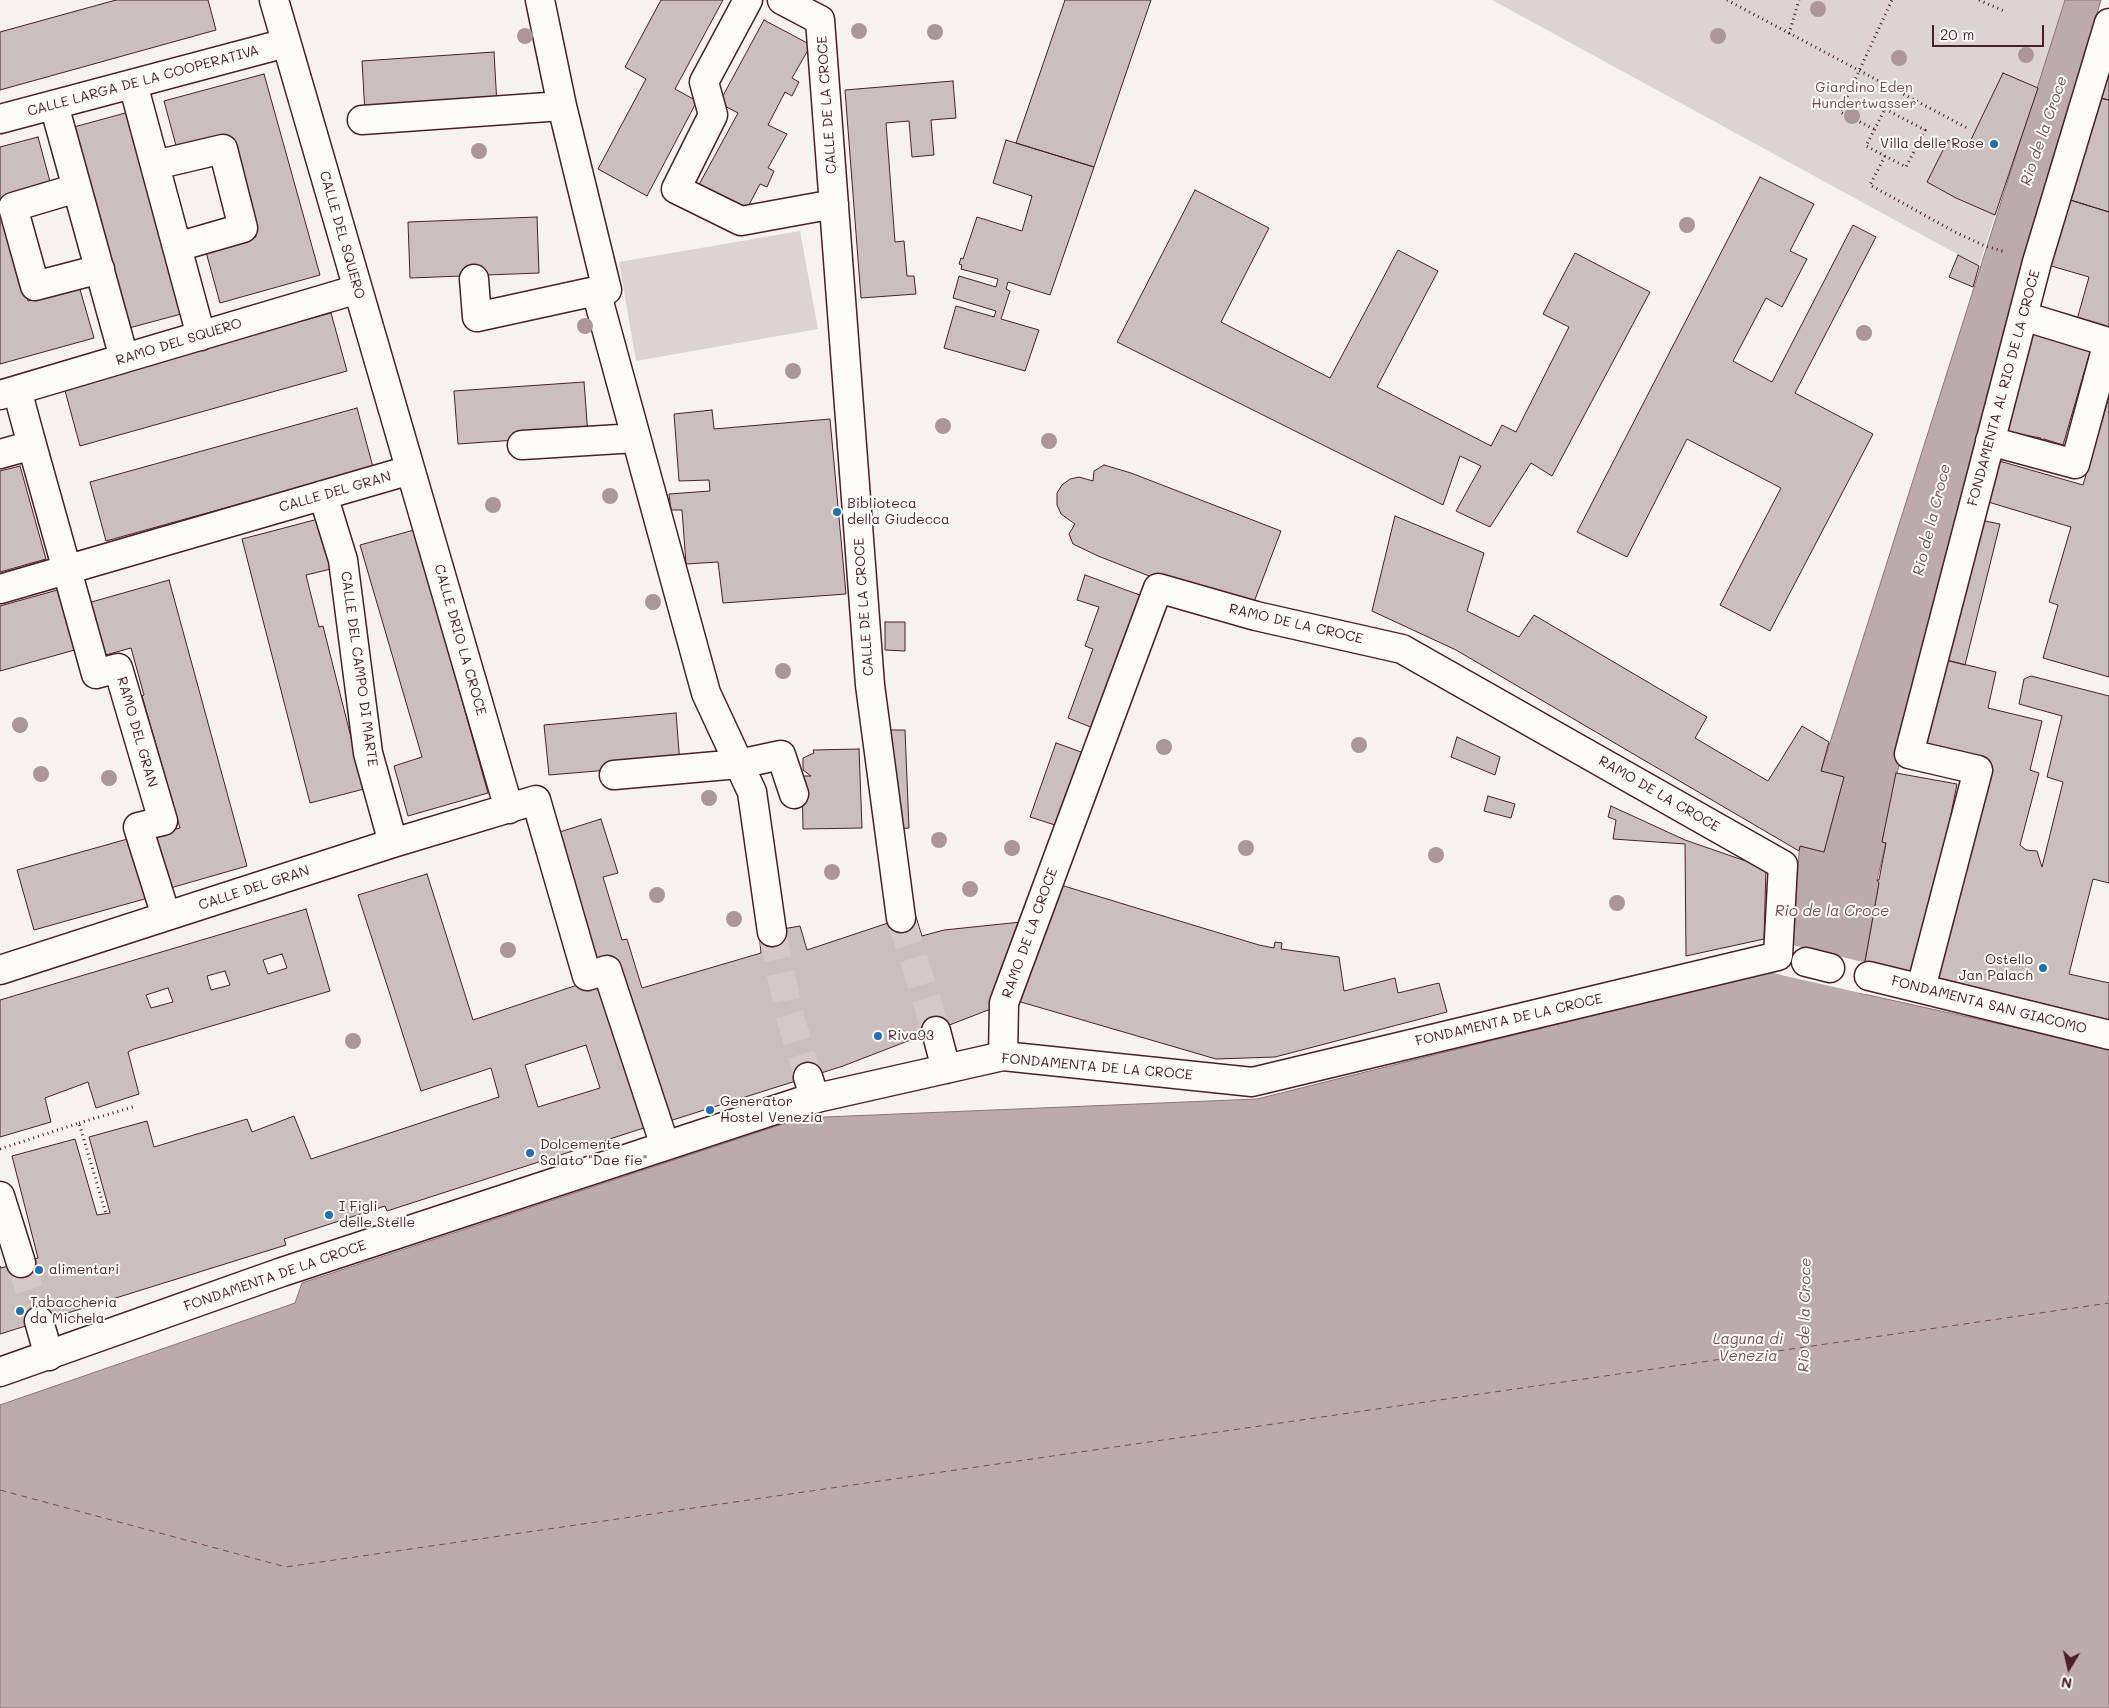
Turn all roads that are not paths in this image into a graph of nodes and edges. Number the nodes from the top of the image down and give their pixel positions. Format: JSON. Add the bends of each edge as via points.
{"nodes":[{"id":1,"x":274,"y":0,"type":"edge"},
{"id":2,"x":540,"y":0,"type":"edge"},
{"id":3,"x":748,"y":0,"type":"edge"},
{"id":4,"x":782,"y":0,"type":"edge"},
{"id":5,"x":2109,"y":23,"type":"edge"},
{"id":6,"x":286,"y":43,"type":"junction"},
{"id":7,"x":133,"y":84,"type":"junction"},
{"id":8,"x":54,"y":105,"type":"junction"},
{"id":9,"x":562,"y":106,"type":"junction"},
{"id":10,"x":0,"y":119,"type":"edge"},
{"id":11,"x":362,"y":120,"type":"dead end"},
{"id":12,"x":155,"y":166,"type":"junction"},
{"id":13,"x":77,"y":188,"type":"junction"},
{"id":14,"x":834,"y":204,"type":"junction"},
{"id":15,"x":177,"y":247,"type":"junction"},
{"id":16,"x":100,"y":269,"type":"junction"},
{"id":17,"x":474,"y":279,"type":"dead end"},
{"id":18,"x":358,"y":289,"type":"junction"},
{"id":19,"x":596,"y":291,"type":"junction"},
{"id":20,"x":2023,"y":316,"type":"junction"},
{"id":21,"x":201,"y":336,"type":"junction"},
{"id":22,"x":2109,"y":342,"type":"edge"},
{"id":23,"x":124,"y":358,"type":"junction"},
{"id":24,"x":8,"y":393,"type":"edge"},
{"id":25,"x":636,"y":438,"type":"junction"},
{"id":26,"x":1990,"y":441,"type":"junction"},
{"id":27,"x":32,"y":445,"type":"junction"},
{"id":28,"x":522,"y":445,"type":"dead end"},
{"id":29,"x":0,"y":454,"type":"edge"},
{"id":30,"x":410,"y":470,"type":"junction"},
{"id":31,"x":323,"y":496,"type":"junction"},
{"id":32,"x":68,"y":570,"type":"junction"},
{"id":33,"x":0,"y":589,"type":"edge"},
{"id":34,"x":739,"y":764,"type":"junction"},
{"id":35,"x":614,"y":775,"type":"dead end"},
{"id":36,"x":794,"y":794,"type":"dead end"},
{"id":37,"x":509,"y":809,"type":"junction"},
{"id":38,"x":393,"y":843,"type":"junction"},
{"id":39,"x":166,"y":916,"type":"junction"},
{"id":40,"x":901,"y":918,"type":"tunnel mouth"},
{"id":41,"x":772,"y":932,"type":"tunnel mouth"},
{"id":42,"x":1778,"y":956,"type":"joint"},
{"id":43,"x":0,"y":970,"type":"edge"},
{"id":44,"x":1869,"y":976,"type":"dead end"},
{"id":45,"x":1921,"y":988,"type":"junction"},
{"id":46,"x":936,"y":1031,"type":"tunnel mouth"},
{"id":47,"x":2109,"y":1035,"type":"edge"},
{"id":48,"x":1003,"y":1056,"type":"junction"},
{"id":49,"x":946,"y":1069,"type":"junction"},
{"id":50,"x":665,"y":1146,"type":"junction"},
{"id":51,"x":0,"y":1196,"type":"edge"},
{"id":52,"x":21,"y":1263,"type":"tunnel mouth"},
{"id":53,"x":39,"y":1320,"type":"tunnel mouth"},
{"id":54,"x":49,"y":1356,"type":"junction"},
{"id":55,"x":0,"y":1372,"type":"edge"}],
"edges":[{"from":1,"to":6,"type":"street","name":"CALLE DEL SQUERO"},
{"from":2,"to":9,"type":"street"},
{"from":3,"to":14,"type":"street","via":[[704,82],[713,114],[676,189],[741,221]]},
{"from":4,"to":14,"type":"street","name":"CALLE DE LA CROCE","via":[[820,20]]},
{"from":5,"to":20,"type":"street","name":"FONDAMENTA AL RIO DE LA CROCE"},
{"from":6,"to":7,"type":"street","name":"CALLE LARGA DE LA COOPERATIVA"},
{"from":6,"to":18,"type":"street","name":"CALLE DEL SQUERO"},
{"from":7,"to":8,"type":"street","name":"CALLE LARGA DE LA COOPERATIVA"},
{"from":7,"to":12,"type":"street"},
{"from":8,"to":10,"type":"street","name":"CALLE LARGA DE LA COOPERATIVA"},
{"from":8,"to":13,"type":"street"},
{"from":9,"to":11,"type":"street"},
{"from":9,"to":19,"type":"street","via":[[606,290]]},
{"from":12,"to":15,"type":"street"},
{"from":12,"to":15,"type":"street","via":[[222,149],[243,228]]},
{"from":13,"to":16,"type":"street"},
{"from":13,"to":16,"type":"street","via":[[13,207],[35,286]]},
{"from":14,"to":40,"type":"street","name":"CALLE DE LA CROCE","via":[[870,685]]},
{"from":15,"to":21,"type":"street"},
{"from":16,"to":23,"type":"street"},
{"from":17,"to":19,"type":"street","via":[[477,317]]},
{"from":18,"to":21,"type":"street","name":"RAMO DEL SQUERO"},
{"from":18,"to":30,"type":"street","name":"CALLE DEL SQUERO"},
{"from":19,"to":25,"type":"street"},
{"from":20,"to":22,"type":"street"},
{"from":20,"to":26,"type":"street","name":"FONDAMENTA AL RIO DE LA CROCE"},
{"from":21,"to":23,"type":"street","name":"RAMO DEL SQUERO"},
{"from":22,"to":26,"type":"street","via":[[2075,464]]},
{"from":23,"to":24,"type":"street","name":"RAMO DEL SQUERO"},
{"from":24,"to":27,"type":"street","name":"RAMO DEL GRAN"},
{"from":25,"to":28,"type":"street"},
{"from":25,"to":34,"type":"street","via":[[706,693]]},
{"from":26,"to":45,"type":"street","name":"FONDAMENTA AL RIO DE LA CROCE","via":[[1909,754],[1978,770]]},
{"from":27,"to":29,"type":"street"},
{"from":27,"to":32,"type":"street","name":"RAMO DEL GRAN"},
{"from":30,"to":31,"type":"street","name":"CALLE DEL GRAN"},
{"from":30,"to":37,"type":"street","name":"CALLE DRIO LA CROCE"},
{"from":31,"to":32,"type":"street","name":"CALLE DEL GRAN"},
{"from":31,"to":38,"type":"street","name":"CALLE DEL CAMPO DI MARTE","via":[[343,560],[368,753]]},
{"from":32,"to":33,"type":"street","name":"CALLE DEL GRAN"},
{"from":32,"to":39,"type":"street","name":"RAMO DEL GRAN","via":[[96,674],[118,668],[163,821],[138,828]]},
{"from":34,"to":35,"type":"street"},
{"from":34,"to":36,"type":"street","via":[[781,755]]},
{"from":34,"to":41,"type":"street","via":[[752,792]]},
{"from":37,"to":38,"type":"street","name":"CALLE DEL GRAN"},
{"from":37,"to":50,"type":"street","name":"CALLE DEL GRAN","via":[[536,800],[587,976],[607,970]]},
{"from":38,"to":39,"type":"street","name":"CALLE DEL GRAN"},
{"from":39,"to":43,"type":"street","name":"CALLE DEL GRAN"},
{"from":42,"to":48,"type":"street","name":"FONDAMENTA DE LA CROCE","via":[[1252,1082]]},
{"from":42,"to":48,"type":"street","name":"RAMO DE LA CROCE","via":[[1783,865],[1402,648],[1256,616],[1158,588],[1004,1003]]},
{"from":44,"to":45,"type":"street","name":"FONDAMENTA SAN GIACOMO"},
{"from":45,"to":47,"type":"street","name":"FONDAMENTA SAN GIACOMO"},
{"from":46,"to":49,"type":"street"},
{"from":48,"to":49,"type":"street","name":"FONDAMENTA DE LA CROCE"},
{"from":49,"to":50,"type":"street","name":"FONDAMENTA DE LA CROCE","via":[[812,1088],[799,1102]]},
{"from":50,"to":54,"type":"street","name":"FONDAMENTA DE LA CROCE","via":[[282,1272]]},
{"from":51,"to":52,"type":"street"},
{"from":53,"to":54,"type":"street"},
{"from":54,"to":55,"type":"street","name":"FONDAMENTA DE LA CROCE"}]}
